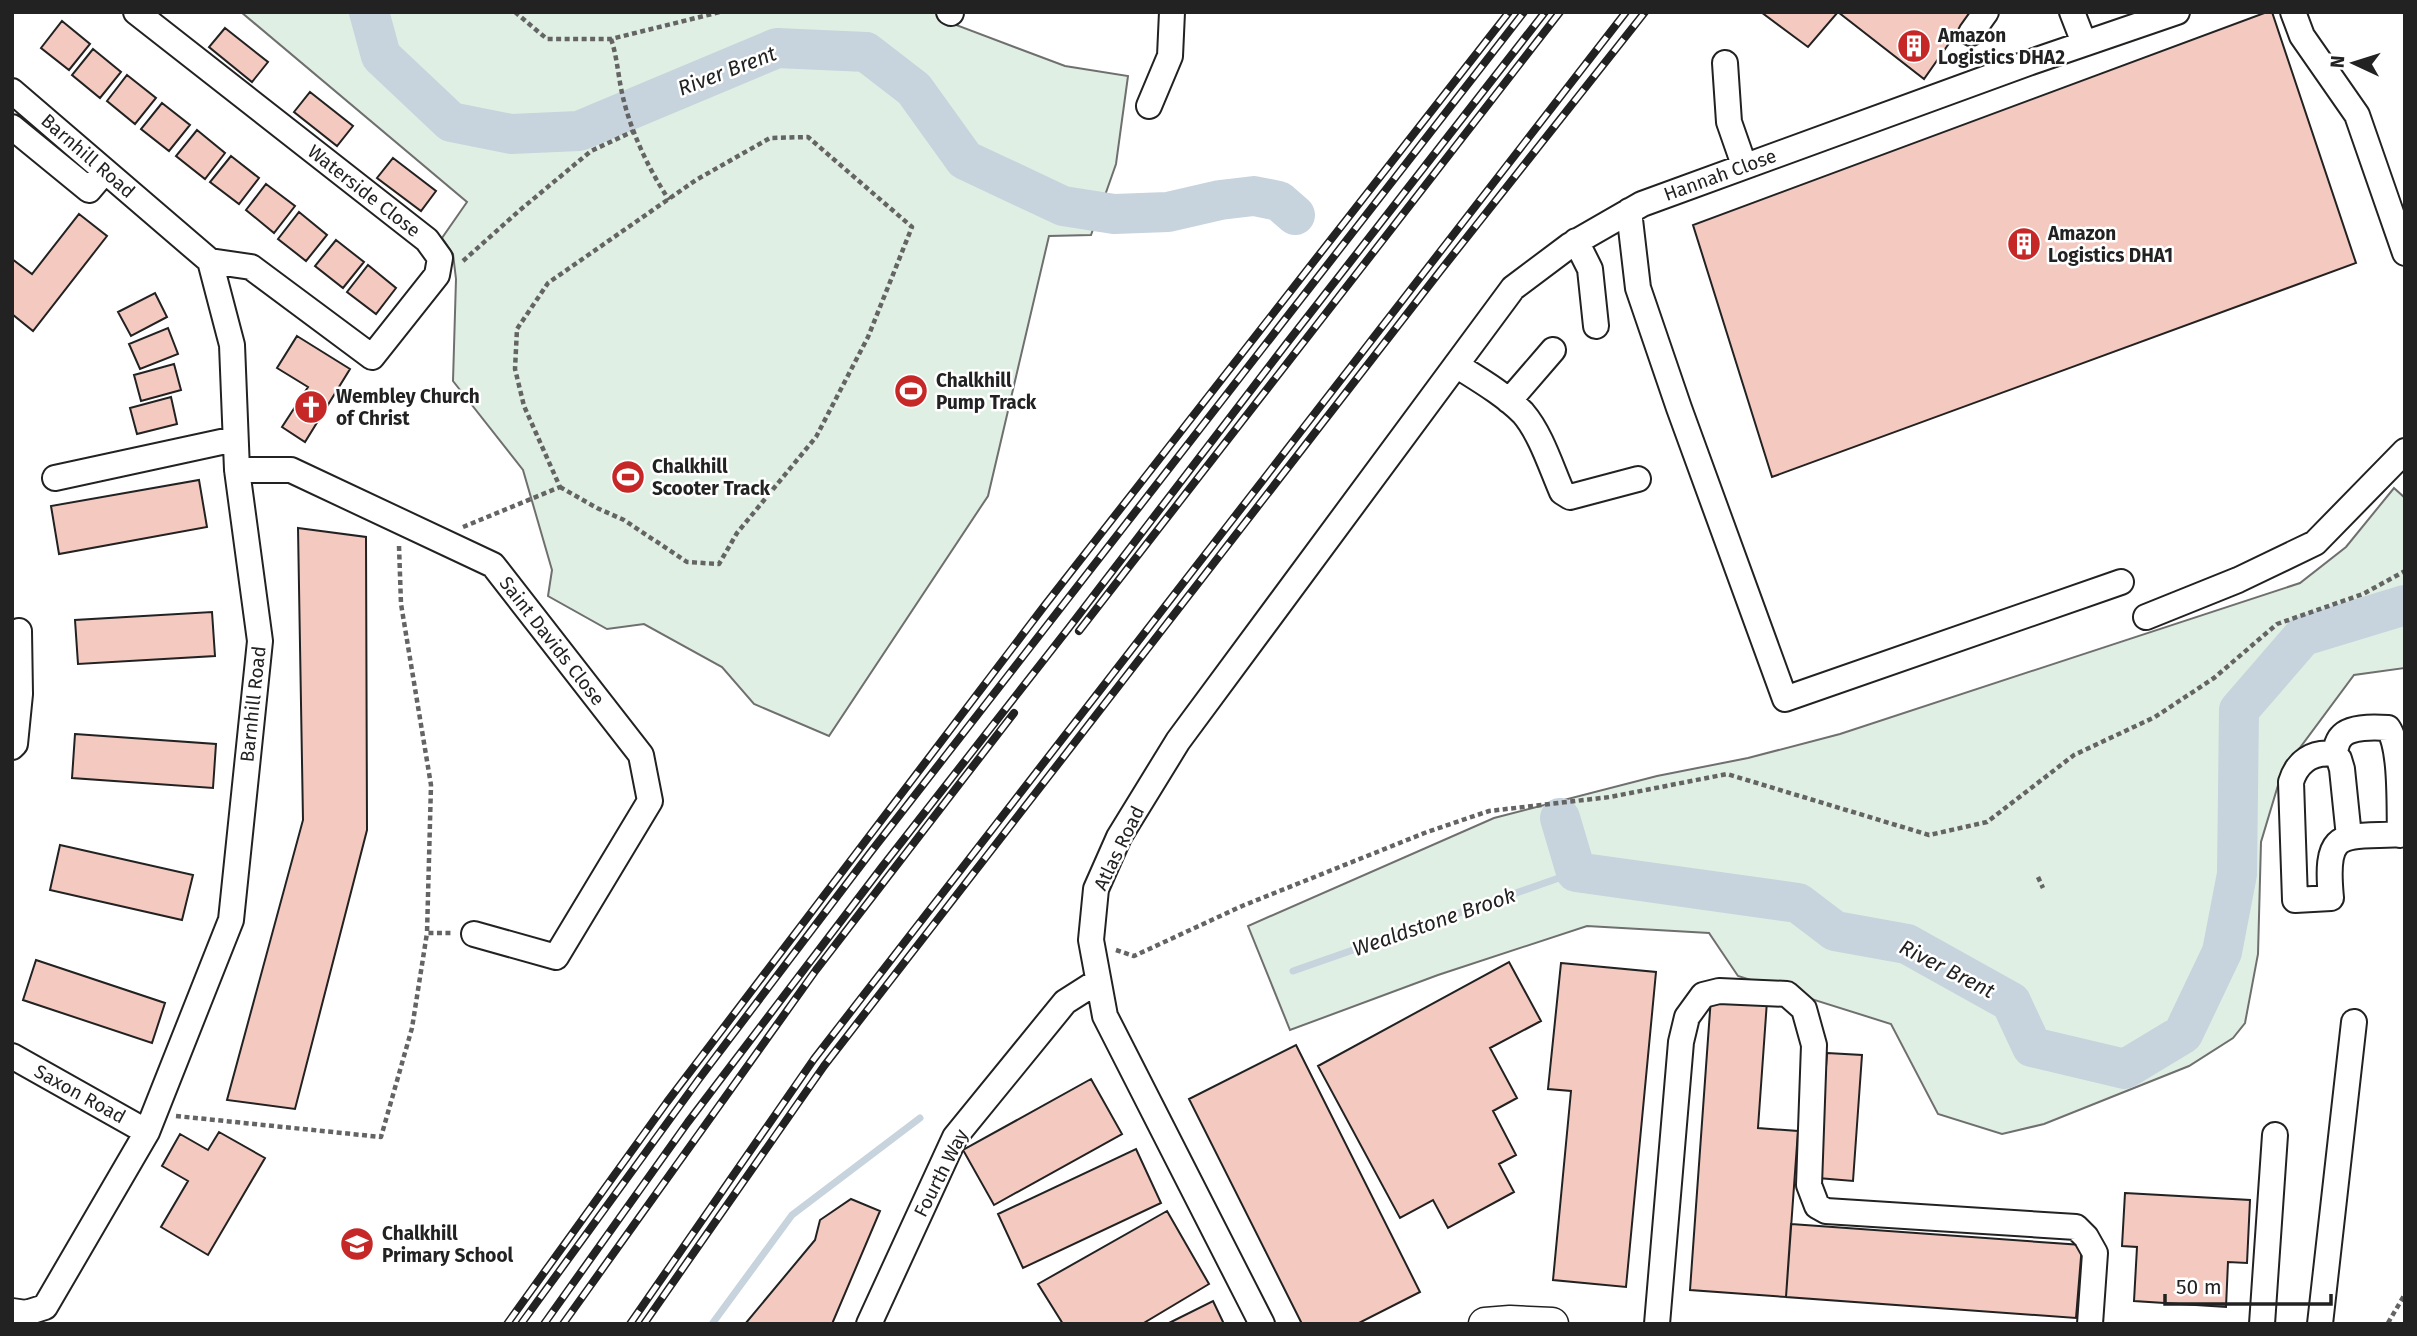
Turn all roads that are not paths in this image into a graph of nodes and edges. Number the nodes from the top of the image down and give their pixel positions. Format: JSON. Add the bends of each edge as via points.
{"nodes":[{"id":1,"x":136,"y":12,"type":"edge"},
{"id":2,"x":1172,"y":12,"type":"edge"},
{"id":3,"x":1986,"y":12,"type":"edge"},
{"id":4,"x":2072,"y":12,"type":"edge"},
{"id":5,"x":2177,"y":12,"type":"edge"},
{"id":6,"x":2293,"y":12,"type":"edge"},
{"id":7,"x":1971,"y":33,"type":"dead end"},
{"id":8,"x":2084,"y":43,"type":"junction"},
{"id":9,"x":1725,"y":63,"type":"dead end"},
{"id":10,"x":12,"y":91,"type":"edge"},
{"id":11,"x":1149,"y":106,"type":"dead end"},
{"id":12,"x":12,"y":127,"type":"edge"},
{"id":13,"x":1744,"y":165,"type":"junction"},
{"id":14,"x":105,"y":171,"type":"junction"},
{"id":15,"x":1629,"y":211,"type":"junction"},
{"id":16,"x":1576,"y":241,"type":"junction"},
{"id":17,"x":2405,"y":253,"type":"edge"},
{"id":18,"x":210,"y":261,"type":"junction"},
{"id":19,"x":1596,"y":326,"type":"dead end"},
{"id":20,"x":1553,"y":350,"type":"dead end"},
{"id":21,"x":1456,"y":365,"type":"junction"},
{"id":22,"x":1509,"y":401,"type":"junction"},
{"id":23,"x":234,"y":439,"type":"junction"},
{"id":24,"x":2405,"y":451,"type":"edge"},
{"id":25,"x":237,"y":470,"type":"junction"},
{"id":26,"x":55,"y":478,"type":"dead end"},
{"id":27,"x":1638,"y":479,"type":"dead end"},
{"id":28,"x":1365,"y":488,"type":"joint"},
{"id":29,"x":2121,"y":582,"type":"dead end"},
{"id":30,"x":2146,"y":617,"type":"dead end"},
{"id":31,"x":21,"y":631,"type":"edge"},
{"id":32,"x":12,"y":747,"type":"edge"},
{"id":33,"x":2334,"y":754,"type":"junction"},
{"id":34,"x":2402,"y":835,"type":"edge"},
{"id":35,"x":2349,"y":837,"type":"junction"},
{"id":36,"x":474,"y":934,"type":"road end"},
{"id":37,"x":1098,"y":981,"type":"junction"},
{"id":38,"x":2354,"y":1022,"type":"dead end"},
{"id":39,"x":12,"y":1056,"type":"edge"},
{"id":40,"x":150,"y":1123,"type":"junction"},
{"id":41,"x":2275,"y":1135,"type":"dead end"},
{"id":42,"x":21,"y":1316,"type":"edge"},
{"id":43,"x":869,"y":1324,"type":"edge"},
{"id":44,"x":1262,"y":1324,"type":"edge"},
{"id":45,"x":1485,"y":1324,"type":"edge"},
{"id":46,"x":1552,"y":1324,"type":"edge"},
{"id":47,"x":1657,"y":1324,"type":"edge"},
{"id":48,"x":2090,"y":1324,"type":"edge"},
{"id":49,"x":2262,"y":1324,"type":"edge"},
{"id":50,"x":2320,"y":1324,"type":"edge"}],
"edges":[{"from":1,"to":18,"type":"street","name":"Waterside Close","via":[[427,240],[440,258],[437,275],[372,357],[251,267]]},
{"from":2,"to":11,"type":"street","via":[[1170,56]]},
{"from":3,"to":7,"type":"street"},
{"from":4,"to":8,"type":"street"},
{"from":5,"to":8,"type":"street","name":"Hannah Close"},
{"from":6,"to":17,"type":"street","via":[[2302,36],[2357,115]]},
{"from":8,"to":13,"type":"street","name":"Hannah Close"},
{"from":9,"to":13,"type":"street","via":[[1729,122]]},
{"from":10,"to":14,"type":"street","name":"Barnhill Road"},
{"from":12,"to":14,"type":"street","via":[[89,190]]},
{"from":13,"to":15,"type":"street","name":"Hannah Close"},
{"from":14,"to":18,"type":"street","name":"Barnhill Road"},
{"from":15,"to":16,"type":"street","name":"Hannah Close"},
{"from":15,"to":29,"type":"street","via":[[1638,288],[1785,699]]},
{"from":16,"to":19,"type":"street","via":[[1590,269]]},
{"from":16,"to":21,"type":"street","name":"Hannah Close","via":[[1513,288]]},
{"from":18,"to":23,"type":"street","name":"Barnhill Road","via":[[232,345]]},
{"from":20,"to":22,"type":"street"},
{"from":21,"to":22,"type":"street"},
{"from":21,"to":28,"type":"street","name":"Hannah Close"},
{"from":22,"to":27,"type":"street","via":[[1524,414],[1562,492],[1570,497]]},
{"from":23,"to":25,"type":"street","name":"Barnhill Road"},
{"from":23,"to":26,"type":"street"},
{"from":24,"to":30,"type":"street","via":[[2315,542]]},
{"from":25,"to":36,"type":"street","name":"Saint Davids Close","via":[[291,470],[493,565],[641,755],[650,801],[556,957]]},
{"from":25,"to":40,"type":"street","name":"Barnhill Road","via":[[260,641],[231,920]]},
{"from":28,"to":37,"type":"street","name":"Atlas Road","via":[[1178,741],[1119,837],[1096,889],[1091,940]]},
{"from":31,"to":32,"type":"street","via":[[20,694]]},
{"from":33,"to":34,"type":"street","via":[[2346,733],[2388,729],[2394,736]]},
{"from":33,"to":35,"type":"street","via":[[2342,769]]},
{"from":33,"to":35,"type":"street","via":[[2313,755],[2303,761],[2291,782],[2295,900],[2331,898],[2329,857],[2340,841]]},
{"from":34,"to":35,"type":"street"},
{"from":37,"to":43,"type":"street","name":"Fourth Way","via":[[1065,1002],[955,1137]]},
{"from":37,"to":44,"type":"street","name":"Atlas Road","via":[[1105,1016]]},
{"from":38,"to":50,"type":"street"},
{"from":39,"to":40,"type":"street","name":"Saxon Road"},
{"from":40,"to":42,"type":"street","name":"Barnhill Road","via":[[45,1307]]},
{"from":41,"to":49,"type":"street"},
{"from":45,"to":46,"type":"main road"},
{"from":47,"to":48,"type":"street","via":[[1681,1042],[1687,1017],[1703,995],[1719,991],[1787,994],[1804,1009],[1814,1045],[1809,1185],[1818,1206],[1826,1211],[2076,1227],[2095,1253]]}]}
